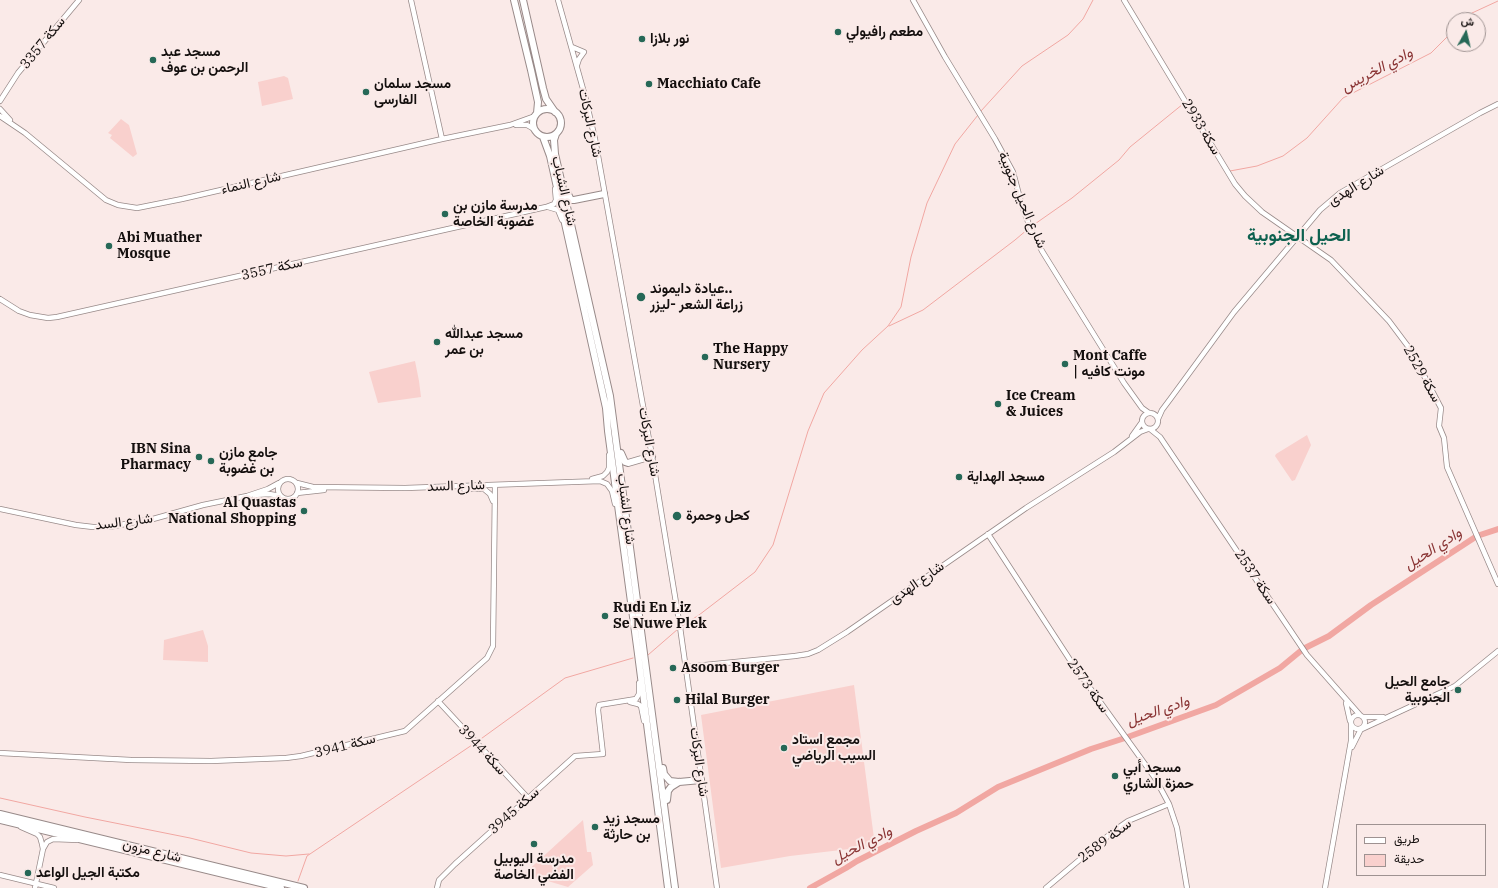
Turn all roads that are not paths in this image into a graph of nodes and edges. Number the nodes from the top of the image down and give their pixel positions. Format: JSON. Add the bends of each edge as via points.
{"nodes":[{"id":1,"x":79,"y":0,"type":"edge"},
{"id":2,"x":411,"y":0,"type":"edge"},
{"id":3,"x":514,"y":0,"type":"edge"},
{"id":4,"x":523,"y":0,"type":"edge"},
{"id":5,"x":558,"y":0,"type":"edge"},
{"id":6,"x":913,"y":0,"type":"edge"},
{"id":7,"x":1124,"y":0,"type":"edge"},
{"id":8,"x":572,"y":46,"type":"junction"},
{"id":9,"x":577,"y":65,"type":"junction"},
{"id":10,"x":8,"y":87,"type":"junction"},
{"id":11,"x":0,"y":94,"type":"edge"},
{"id":12,"x":0,"y":101,"type":"edge"},
{"id":13,"x":1498,"y":104,"type":"edge"},
{"id":14,"x":0,"y":109,"type":"edge"},
{"id":15,"x":555,"y":112,"type":"junction"},
{"id":16,"x":536,"y":115,"type":"junction"},
{"id":17,"x":0,"y":116,"type":"edge"},
{"id":18,"x":510,"y":125,"type":"junction"},
{"id":19,"x":15,"y":126,"type":"junction"},
{"id":20,"x":534,"y":129,"type":"junction"},
{"id":21,"x":556,"y":134,"type":"junction"},
{"id":22,"x":544,"y":137,"type":"junction"},
{"id":23,"x":442,"y":139,"type":"junction"},
{"id":24,"x":552,"y":165,"type":"junction"},
{"id":25,"x":559,"y":168,"type":"junction"},
{"id":26,"x":604,"y":194,"type":"junction"},
{"id":27,"x":583,"y":198,"type":"junction"},
{"id":28,"x":546,"y":207,"type":"junction"},
{"id":29,"x":1297,"y":236,"type":"junction"},
{"id":30,"x":576,"y":239,"type":"junction"},
{"id":31,"x":570,"y":248,"type":"junction"},
{"id":32,"x":0,"y":299,"type":"edge"},
{"id":33,"x":1134,"y":398,"type":"junction"},
{"id":34,"x":1171,"y":398,"type":"junction"},
{"id":35,"x":1150,"y":413,"type":"junction"},
{"id":36,"x":1142,"y":421,"type":"junction"},
{"id":37,"x":1158,"y":422,"type":"junction"},
{"id":38,"x":1149,"y":429,"type":"junction"},
{"id":39,"x":608,"y":431,"type":"junction"},
{"id":40,"x":617,"y":438,"type":"junction"},
{"id":41,"x":1127,"y":442,"type":"junction"},
{"id":42,"x":1169,"y":451,"type":"junction"},
{"id":43,"x":652,"y":456,"type":"junction"},
{"id":44,"x":636,"y":461,"type":"junction"},
{"id":45,"x":578,"y":481,"type":"junction"},
{"id":46,"x":279,"y":483,"type":"junction"},
{"id":47,"x":297,"y":483,"type":"junction"},
{"id":48,"x":495,"y":485,"type":"junction"},
{"id":49,"x":453,"y":487,"type":"junction"},
{"id":50,"x":345,"y":488,"type":"junction"},
{"id":51,"x":624,"y":492,"type":"junction"},
{"id":52,"x":298,"y":493,"type":"junction"},
{"id":53,"x":247,"y":496,"type":"junction"},
{"id":54,"x":281,"y":496,"type":"junction"},
{"id":55,"x":494,"y":506,"type":"junction"},
{"id":56,"x":0,"y":509,"type":"edge"},
{"id":57,"x":621,"y":533,"type":"junction"},
{"id":58,"x":988,"y":534,"type":"junction"},
{"id":59,"x":1498,"y":584,"type":"edge"},
{"id":60,"x":1498,"y":651,"type":"edge"},
{"id":61,"x":638,"y":654,"type":"junction"},
{"id":62,"x":685,"y":667,"type":"junction"},
{"id":63,"x":650,"y":689,"type":"junction"},
{"id":64,"x":1345,"y":699,"type":"junction"},
{"id":65,"x":438,"y":701,"type":"junction"},
{"id":66,"x":625,"y":702,"type":"junction"},
{"id":67,"x":1361,"y":716,"type":"junction"},
{"id":68,"x":1391,"y":716,"type":"junction"},
{"id":69,"x":1350,"y":722,"type":"junction"},
{"id":70,"x":1362,"y":729,"type":"junction"},
{"id":71,"x":650,"y":746,"type":"junction"},
{"id":72,"x":0,"y":753,"type":"edge"},
{"id":73,"x":1348,"y":758,"type":"junction"},
{"id":74,"x":701,"y":780,"type":"junction"},
{"id":75,"x":679,"y":782,"type":"junction"},
{"id":76,"x":528,"y":798,"type":"junction"},
{"id":77,"x":1169,"y":804,"type":"junction"},
{"id":78,"x":0,"y":814,"type":"edge"},
{"id":79,"x":0,"y":820,"type":"edge"},
{"id":80,"x":18,"y":824,"type":"junction"},
{"id":81,"x":80,"y":840,"type":"junction"},
{"id":82,"x":43,"y":849,"type":"junction"},
{"id":83,"x":672,"y":864,"type":"junction"},
{"id":84,"x":0,"y":875,"type":"edge"},
{"id":85,"x":35,"y":886,"type":"edge"},
{"id":86,"x":54,"y":888,"type":"edge"},
{"id":87,"x":281,"y":888,"type":"edge"},
{"id":88,"x":304,"y":888,"type":"edge"},
{"id":89,"x":437,"y":888,"type":"edge"},
{"id":90,"x":668,"y":888,"type":"edge"},
{"id":91,"x":675,"y":888,"type":"edge"},
{"id":92,"x":717,"y":888,"type":"edge"},
{"id":93,"x":1046,"y":888,"type":"edge"},
{"id":94,"x":1187,"y":888,"type":"edge"},
{"id":95,"x":1325,"y":888,"type":"edge"}],
"edges":[{"from":1,"to":10,"type":"street","name":"سكة 3357"},
{"from":2,"to":23,"type":"street"},
{"from":3,"to":16,"type":"main road","via":[[538,102]]},
{"from":4,"to":15,"type":"main road","via":[[544,94]]},
{"from":5,"to":8,"type":"street","name":"شارع البركات"},
{"from":6,"to":33,"type":"street","name":"شارع الحيل جنوبية","via":[[1013,172],[1022,206],[1042,251]]},
{"from":7,"to":29,"type":"street","name":"سكة 2933","via":[[1235,184],[1262,212]]},
{"from":8,"to":9,"type":"street","name":"شارع البركات"},
{"from":8,"to":9,"type":"street","via":[[584,52]]},
{"from":9,"to":26,"type":"street","name":"شارع البركات","via":[[592,126]]},
{"from":10,"to":11,"type":"street","name":"سكة 3357"},
{"from":10,"to":12,"type":"street","name":"سكة 3357"},
{"from":13,"to":29,"type":"street","name":"شارع الهدى","via":[[1340,193],[1320,210]]},
{"from":14,"to":19,"type":"street","name":"شارع النماء"},
{"from":15,"to":16,"type":"main road","via":[[544,110]]},
{"from":15,"to":21,"type":"main road","via":[[561,123]]},
{"from":16,"to":18,"type":"street","name":"شارع النماء"},
{"from":16,"to":20,"type":"main road"},
{"from":17,"to":19,"type":"street","name":"شارع النماء"},
{"from":18,"to":20,"type":"street","name":"شارع النماء","via":[[523,124]]},
{"from":18,"to":23,"type":"street","name":"شارع النماء"},
{"from":19,"to":23,"type":"street","name":"شارع النماء","via":[[106,200],[130,208],[182,199]]},
{"from":20,"to":22,"type":"main road"},
{"from":21,"to":22,"type":"main road"},
{"from":21,"to":25,"type":"main road","name":"شارع الشباب","via":[[554,140]]},
{"from":22,"to":24,"type":"main road","name":"شارع الشباب"},
{"from":24,"to":28,"type":"street","via":[[556,200]]},
{"from":24,"to":31,"type":"main road","name":"شارع الشباب"},
{"from":25,"to":27,"type":"main road","via":[[571,200]]},
{"from":25,"to":30,"type":"main road","name":"شارع الشباب"},
{"from":26,"to":27,"type":"main road"},
{"from":26,"to":43,"type":"street","name":"شارع البركات"},
{"from":27,"to":30,"type":"main road","via":[[572,207]]},
{"from":28,"to":31,"type":"street","via":[[558,210]]},
{"from":28,"to":32,"type":"street","name":"سكة 3557","via":[[57,317],[30,315]]},
{"from":29,"to":34,"type":"street","name":"شارع الهدى","via":[[1234,312]]},
{"from":29,"to":59,"type":"street","name":"سكة 2529","via":[[1331,260],[1388,321],[1410,349],[1441,408],[1438,421],[1444,438],[1447,467]]},
{"from":30,"to":40,"type":"main road","name":"شارع الشباب"},
{"from":31,"to":39,"type":"main road","name":"شارع الشباب","via":[[604,401]]},
{"from":33,"to":35,"type":"street"},
{"from":33,"to":36,"type":"street"},
{"from":34,"to":35,"type":"street","name":"شارع الهدى"},
{"from":34,"to":37,"type":"street","name":"شارع الهدى","via":[[1162,410]]},
{"from":35,"to":36,"type":"street","via":[[1144,415]]},
{"from":35,"to":37,"type":"street","via":[[1156,415]]},
{"from":36,"to":38,"type":"street"},
{"from":36,"to":41,"type":"street","name":"شارع الهدى"},
{"from":37,"to":38,"type":"street","via":[[1155,428]]},
{"from":37,"to":42,"type":"street","name":"سكة 2537","via":[[1159,433]]},
{"from":38,"to":41,"type":"street","name":"شارع الهدى"},
{"from":38,"to":42,"type":"street","name":"سكة 2537","via":[[1157,434]]},
{"from":39,"to":45,"type":"street","via":[[607,472],[603,476]]},
{"from":39,"to":57,"type":"main road","name":"شارع الشباب"},
{"from":40,"to":44,"type":"main road","via":[[625,462]]},
{"from":40,"to":51,"type":"main road","name":"شارع الشباب"},
{"from":41,"to":58,"type":"street","name":"شارع الهدى"},
{"from":42,"to":64,"type":"street","name":"سكة 2537","via":[[1307,655]]},
{"from":43,"to":44,"type":"main road"},
{"from":43,"to":62,"type":"street","name":"شارع البركات","via":[[668,545]]},
{"from":44,"to":51,"type":"main road","via":[[626,469]]},
{"from":45,"to":48,"type":"street","name":"شارع السد"},
{"from":45,"to":57,"type":"street","via":[[600,481],[607,484],[612,491]]},
{"from":46,"to":47,"type":"street","via":[[288,478]]},
{"from":46,"to":53,"type":"street","name":"شارع السد"},
{"from":46,"to":54,"type":"street","via":[[278,491]]},
{"from":47,"to":50,"type":"street","name":"شارع السد","via":[[314,487]]},
{"from":47,"to":52,"type":"street"},
{"from":48,"to":49,"type":"street","name":"شارع السد"},
{"from":48,"to":55,"type":"street","name":"سكة 3941"},
{"from":49,"to":50,"type":"street","name":"شارع السد"},
{"from":49,"to":55,"type":"street","via":[[487,491]]},
{"from":50,"to":52,"type":"street","name":"شارع السد"},
{"from":51,"to":63,"type":"main road","name":"شارع الشباب"},
{"from":52,"to":54,"type":"street","via":[[290,499]]},
{"from":53,"to":54,"type":"street","name":"شارع السد"},
{"from":53,"to":56,"type":"street","name":"شارع السد","via":[[202,505],[154,519],[109,527],[76,525]]},
{"from":55,"to":65,"type":"street","name":"سكة 3941","via":[[493,646],[486,658]]},
{"from":57,"to":61,"type":"main road","name":"شارع الشباب"},
{"from":58,"to":62,"type":"street","name":"شارع الهدى","via":[[818,650],[795,656]]},
{"from":58,"to":77,"type":"street","name":"سكة 2573","via":[[1072,663],[1155,778]]},
{"from":60,"to":68,"type":"street","via":[[1455,686]]},
{"from":61,"to":66,"type":"street","via":[[639,694],[636,700]]},
{"from":61,"to":71,"type":"main road","name":"شارع الشباب"},
{"from":62,"to":74,"type":"street","name":"شارع البركات"},
{"from":63,"to":75,"type":"main road","via":[[664,774],[670,781]]},
{"from":63,"to":83,"type":"main road","name":"شارع الشباب"},
{"from":64,"to":67,"type":"street","name":"سكة 2537"},
{"from":64,"to":69,"type":"street"},
{"from":65,"to":72,"type":"street","name":"سكة 3941","via":[[405,731],[286,758],[211,761],[131,760]]},
{"from":65,"to":76,"type":"street","name":"سكة 3944"},
{"from":66,"to":71,"type":"street","via":[[634,702],[641,706]]},
{"from":66,"to":76,"type":"street","name":"سكة 3945","via":[[599,706],[602,754],[575,756]]},
{"from":67,"to":68,"type":"street"},
{"from":67,"to":69,"type":"street","via":[[1353,716]]},
{"from":67,"to":70,"type":"street","via":[[1366,723]]},
{"from":68,"to":70,"type":"street"},
{"from":69,"to":70,"type":"street","via":[[1355,729]]},
{"from":69,"to":73,"type":"street","via":[[1351,741]]},
{"from":70,"to":73,"type":"street"},
{"from":71,"to":90,"type":"main road","name":"شارع الشباب"},
{"from":73,"to":95,"type":"street"},
{"from":74,"to":75,"type":"main road"},
{"from":74,"to":92,"type":"street","name":"شارع البركات"},
{"from":75,"to":83,"type":"main road","via":[[671,787],[666,798]]},
{"from":76,"to":89,"type":"street","name":"سكة 3945","via":[[439,880]]},
{"from":77,"to":93,"type":"street","name":"سكة 2589","via":[[1128,821]]},
{"from":77,"to":94,"type":"street","name":"سكة 2573","via":[[1178,828]]},
{"from":78,"to":88,"type":"main road","name":"شارع مزون"},
{"from":79,"to":80,"type":"main road","name":"شارع مزون"},
{"from":80,"to":81,"type":"main road","name":"شارع مزون"},
{"from":80,"to":82,"type":"street","via":[[39,835]]},
{"from":81,"to":82,"type":"street","via":[[53,839],[47,842]]},
{"from":81,"to":87,"type":"main road","name":"شارع مزون"},
{"from":82,"to":85,"type":"street"},
{"from":83,"to":91,"type":"main road","name":"شارع الشباب"},
{"from":84,"to":85,"type":"street"},
{"from":85,"to":86,"type":"street"}]}
